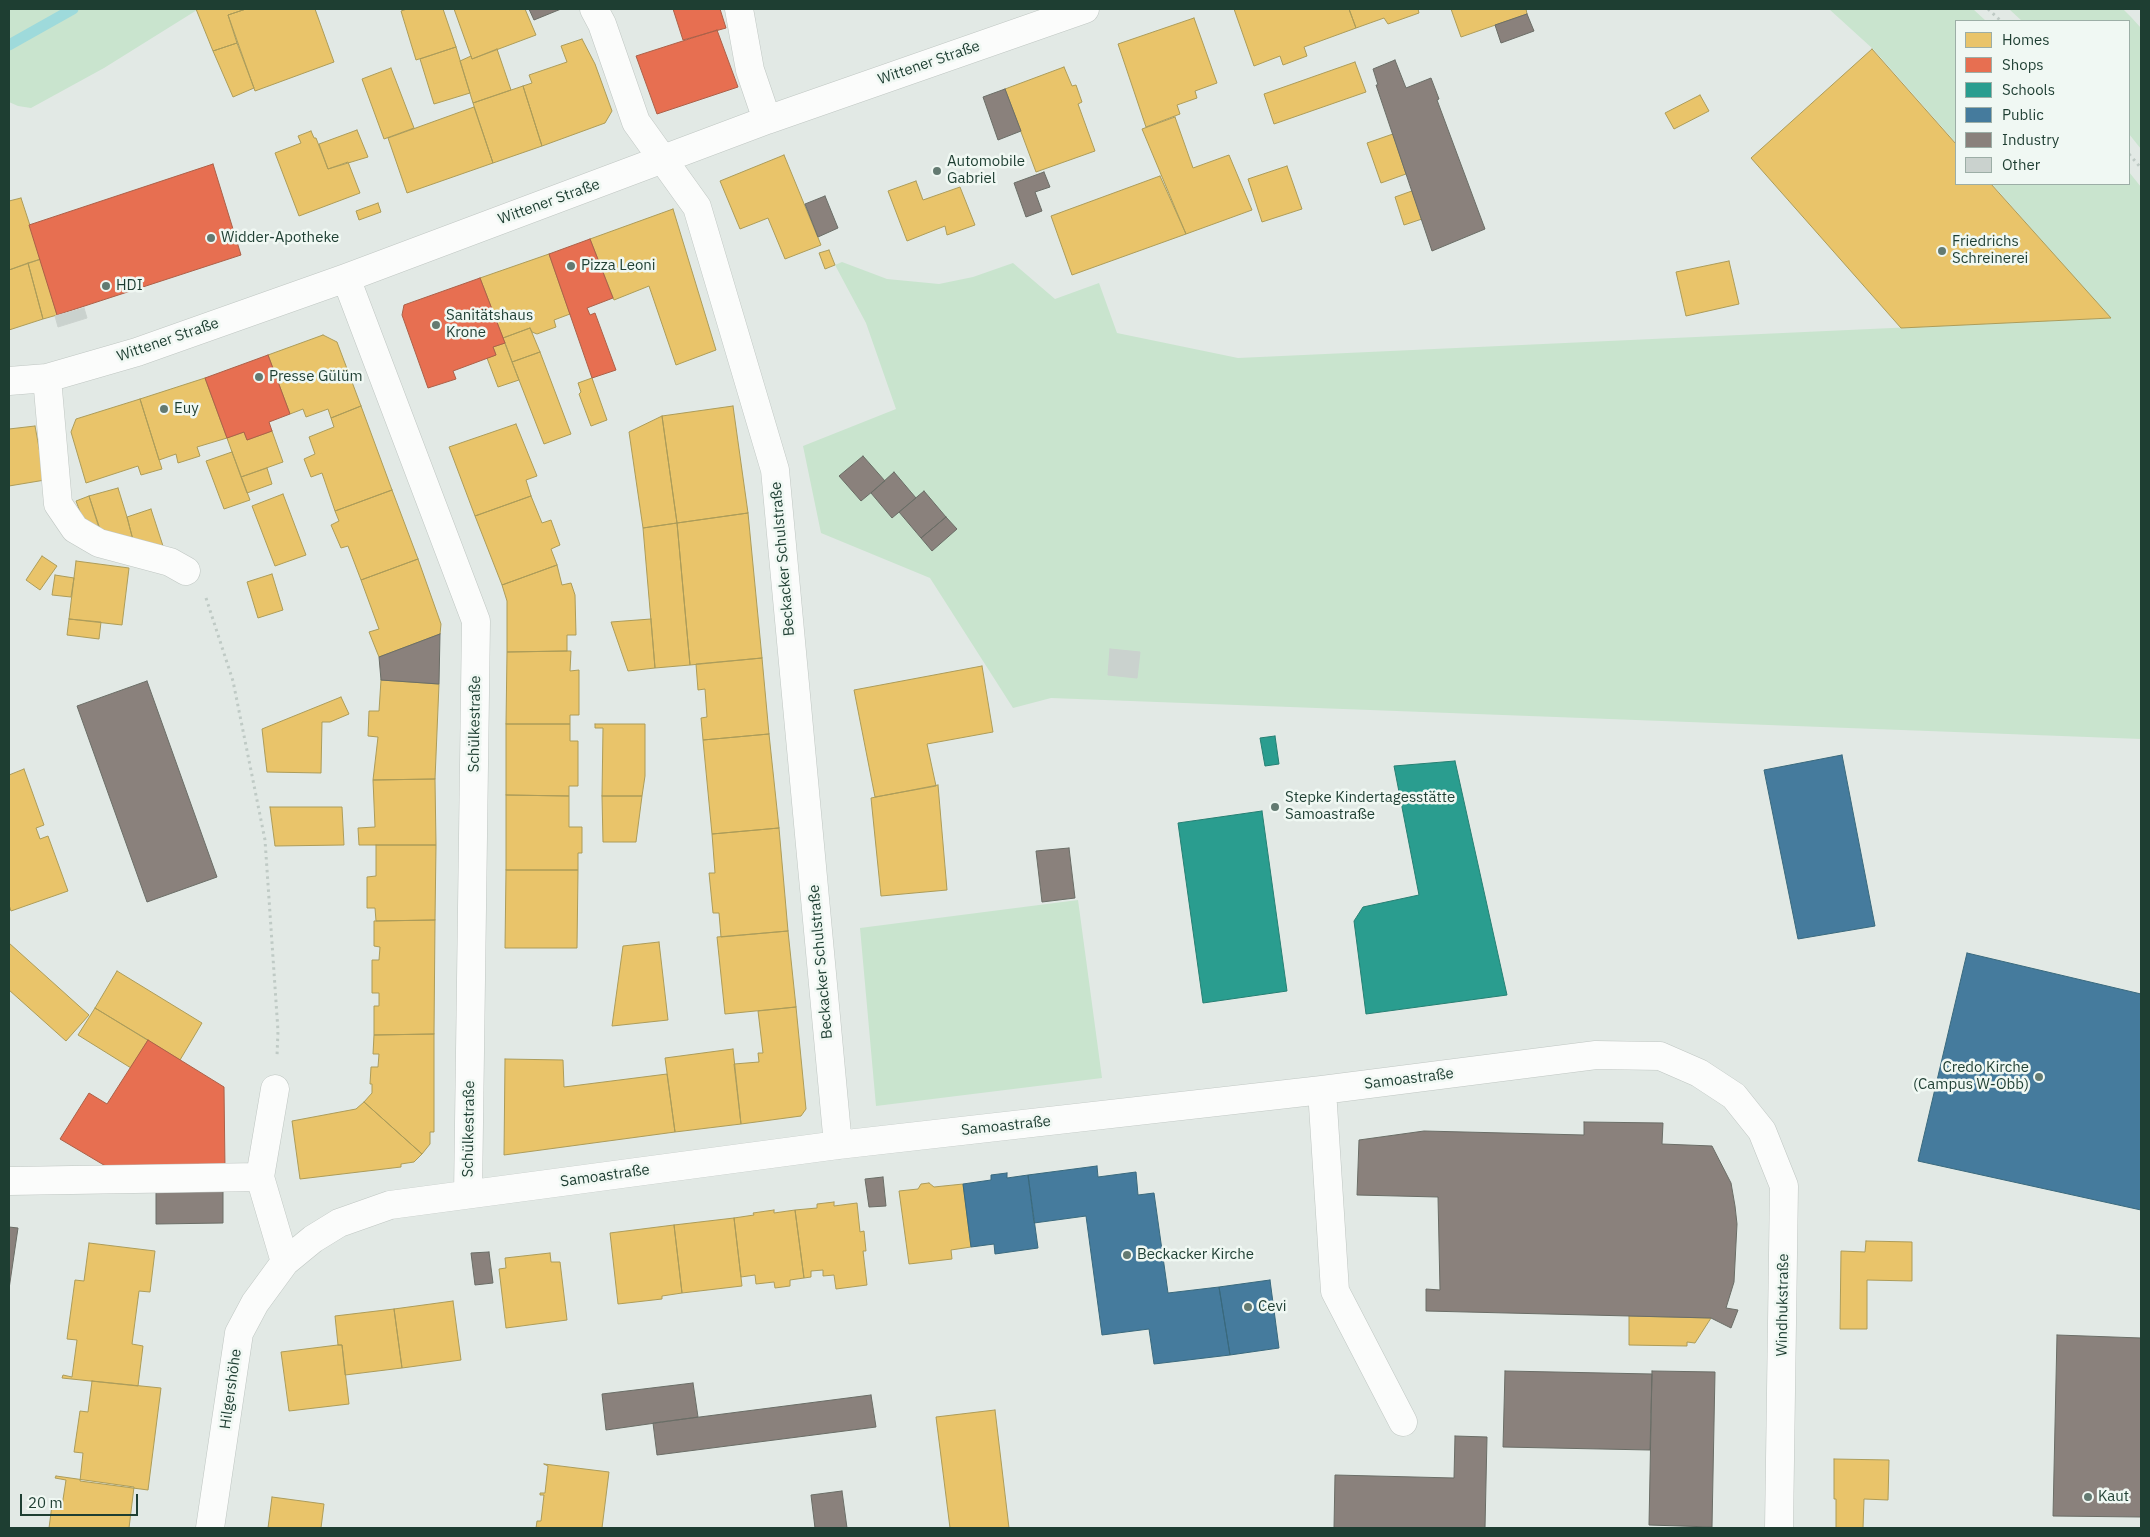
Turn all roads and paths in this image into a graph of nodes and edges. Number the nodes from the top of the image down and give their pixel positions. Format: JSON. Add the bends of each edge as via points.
{"nodes":[{"id":1,"x":594,"y":9,"type":"edge"},
{"id":2,"x":739,"y":9,"type":"edge"},
{"id":3,"x":1086,"y":9,"type":"edge"},
{"id":4,"x":1988,"y":9,"type":"edge"},
{"id":5,"x":2000,"y":20,"type":"edge"},
{"id":6,"x":767,"y":120,"type":"junction"},
{"id":7,"x":2130,"y":155,"type":"edge"},
{"id":8,"x":663,"y":159,"type":"junction"},
{"id":9,"x":2141,"y":168,"type":"edge"},
{"id":10,"x":346,"y":278,"type":"junction"},
{"id":11,"x":47,"y":378,"type":"junction"},
{"id":12,"x":9,"y":381,"type":"edge"},
{"id":13,"x":186,"y":571,"type":"dead end"},
{"id":14,"x":204,"y":595,"type":"dead end"},
{"id":15,"x":275,"y":1090,"type":"joint"},
{"id":16,"x":1322,"y":1090,"type":"junction"},
{"id":17,"x":1734,"y":1096,"type":"joint"},
{"id":18,"x":838,"y":1145,"type":"junction"},
{"id":19,"x":260,"y":1178,"type":"junction"},
{"id":20,"x":9,"y":1181,"type":"edge"},
{"id":21,"x":468,"y":1194,"type":"junction"},
{"id":22,"x":285,"y":1262,"type":"junction"},
{"id":23,"x":1403,"y":1422,"type":"dead end"},
{"id":24,"x":210,"y":1528,"type":"edge"},
{"id":25,"x":1779,"y":1528,"type":"edge"}],
"edges":[{"from":1,"to":8,"type":"street","name":"Beckacker Schulstraße","via":[[636,122]]},
{"from":2,"to":6,"type":"street","via":[[750,70]]},
{"from":3,"to":6,"type":"street","name":"Wittener Straße"},
{"from":4,"to":5,"type":"path"},
{"from":6,"to":8,"type":"street","name":"Wittener Straße"},
{"from":7,"to":9,"type":"path"},
{"from":8,"to":10,"type":"street","name":"Wittener Straße"},
{"from":8,"to":18,"type":"street","name":"Beckacker Schulstraße","via":[[697,208],[774,470]]},
{"from":10,"to":11,"type":"street","name":"Wittener Straße","via":[[137,352]]},
{"from":10,"to":21,"type":"street","name":"Schülkestraße","via":[[476,621]]},
{"from":11,"to":12,"type":"street","name":"Wittener Straße"},
{"from":11,"to":13,"type":"street","via":[[58,504],[75,529],[99,543],[170,562]]},
{"from":14,"to":15,"type":"path","via":[[233,681],[265,840],[278,1031]]},
{"from":15,"to":19,"type":"street"},
{"from":16,"to":17,"type":"street","name":"Samoastraße","via":[[1596,1055],[1660,1056],[1699,1073]]},
{"from":16,"to":18,"type":"street","name":"Samoastraße"},
{"from":16,"to":23,"type":"street","via":[[1335,1291]]},
{"from":17,"to":25,"type":"street","name":"Windhukstraße","via":[[1762,1131],[1784,1186]]},
{"from":18,"to":21,"type":"street","name":"Samoastraße"},
{"from":19,"to":20,"type":"street"},
{"from":19,"to":22,"type":"street"},
{"from":21,"to":22,"type":"street","name":"Samoastraße","via":[[390,1205],[339,1223]]},
{"from":22,"to":24,"type":"street","name":"Hilgershöhe","via":[[238,1333]]}]}
